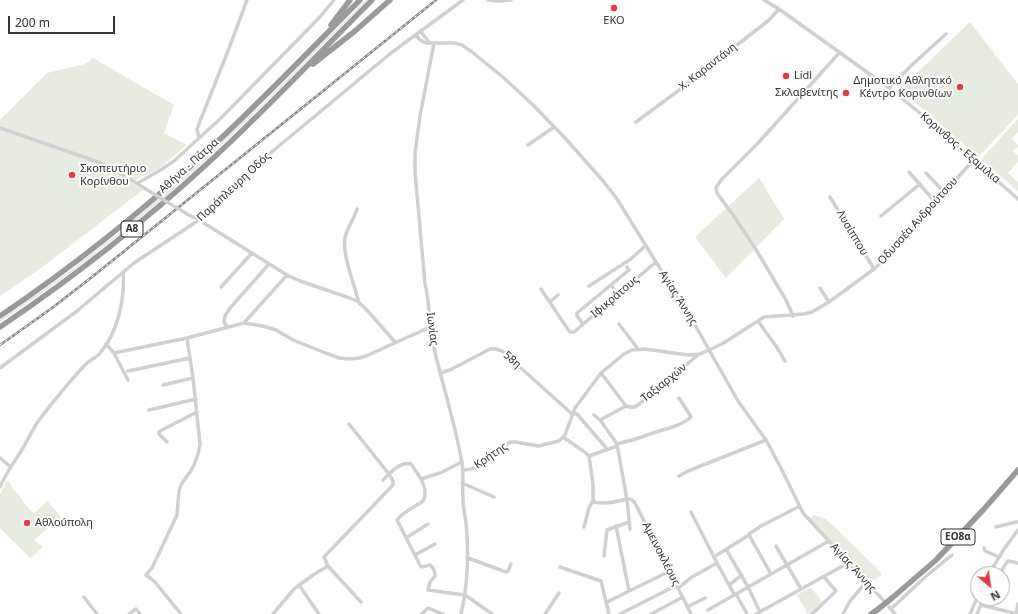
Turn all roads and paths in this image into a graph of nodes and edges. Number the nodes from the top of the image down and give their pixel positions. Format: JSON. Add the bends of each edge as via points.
{"nodes":[{"id":1,"x":247,"y":0,"type":"edge"},
{"id":2,"x":334,"y":0,"type":"edge"},
{"id":3,"x":350,"y":0,"type":"edge"},
{"id":4,"x":360,"y":0,"type":"edge"},
{"id":5,"x":372,"y":0,"type":"edge"},
{"id":6,"x":390,"y":0,"type":"edge"},
{"id":7,"x":488,"y":0,"type":"edge"},
{"id":8,"x":511,"y":0,"type":"edge"},
{"id":9,"x":764,"y":0,"type":"edge"},
{"id":10,"x":461,"y":1,"type":"edge"},
{"id":11,"x":779,"y":9,"type":"junction"},
{"id":12,"x":420,"y":31,"type":"junction"},
{"id":13,"x":416,"y":34,"type":"junction"},
{"id":14,"x":946,"y":34,"type":"dead end"},
{"id":15,"x":432,"y":43,"type":"junction"},
{"id":16,"x":316,"y":44,"type":"junction"},
{"id":17,"x":840,"y":52,"type":"junction"},
{"id":18,"x":296,"y":78,"type":"junction"},
{"id":19,"x":889,"y":88,"type":"junction"},
{"id":20,"x":636,"y":122,"type":"dead end"},
{"id":21,"x":554,"y":126,"type":"junction"},
{"id":22,"x":0,"y":128,"type":"edge"},
{"id":23,"x":199,"y":138,"type":"junction"},
{"id":24,"x":528,"y":145,"type":"dead end"},
{"id":25,"x":974,"y":160,"type":"junction"},
{"id":26,"x":909,"y":172,"type":"dead end"},
{"id":27,"x":926,"y":173,"type":"dead end"},
{"id":28,"x":138,"y":183,"type":"junction"},
{"id":29,"x":920,"y":184,"type":"junction"},
{"id":30,"x":944,"y":193,"type":"junction"},
{"id":31,"x":830,"y":197,"type":"dead end"},
{"id":32,"x":1018,"y":199,"type":"edge"},
{"id":33,"x":936,"y":203,"type":"junction"},
{"id":34,"x":357,"y":209,"type":"dead end"},
{"id":35,"x":881,"y":216,"type":"dead end"},
{"id":36,"x":199,"y":220,"type":"junction"},
{"id":37,"x":646,"y":245,"type":"junction"},
{"id":38,"x":252,"y":252,"type":"junction"},
{"id":39,"x":656,"y":262,"type":"junction"},
{"id":40,"x":269,"y":264,"type":"junction"},
{"id":41,"x":627,"y":267,"type":"dead end"},
{"id":42,"x":874,"y":269,"type":"junction"},
{"id":43,"x":123,"y":272,"type":"junction"},
{"id":44,"x":288,"y":275,"type":"junction"},
{"id":45,"x":611,"y":285,"type":"junction"},
{"id":46,"x":589,"y":286,"type":"dead end"},
{"id":47,"x":221,"y":287,"type":"dead end"},
{"id":48,"x":541,"y":288,"type":"dead end"},
{"id":49,"x":820,"y":288,"type":"dead end"},
{"id":50,"x":558,"y":295,"type":"dead end"},
{"id":51,"x":618,"y":295,"type":"junction"},
{"id":52,"x":550,"y":302,"type":"junction"},
{"id":53,"x":829,"y":302,"type":"junction"},
{"id":54,"x":359,"y":303,"type":"junction"},
{"id":55,"x":0,"y":316,"type":"edge"},
{"id":56,"x":793,"y":316,"type":"junction"},
{"id":57,"x":758,"y":321,"type":"junction"},
{"id":58,"x":244,"y":322,"type":"junction"},
{"id":59,"x":583,"y":324,"type":"junction"},
{"id":60,"x":619,"y":324,"type":"dead end"},
{"id":61,"x":0,"y":327,"type":"edge"},
{"id":62,"x":227,"y":327,"type":"junction"},
{"id":63,"x":430,"y":327,"type":"junction"},
{"id":64,"x":187,"y":338,"type":"junction"},
{"id":65,"x":395,"y":342,"type":"junction"},
{"id":66,"x":106,"y":344,"type":"junction"},
{"id":67,"x":638,"y":349,"type":"junction"},
{"id":68,"x":709,"y":350,"type":"junction"},
{"id":69,"x":114,"y":353,"type":"junction"},
{"id":70,"x":700,"y":354,"type":"junction"},
{"id":71,"x":190,"y":358,"type":"junction"},
{"id":72,"x":785,"y":360,"type":"dead end"},
{"id":73,"x":0,"y":368,"type":"edge"},
{"id":74,"x":128,"y":371,"type":"dead end"},
{"id":75,"x":440,"y":373,"type":"junction"},
{"id":76,"x":602,"y":373,"type":"junction"},
{"id":77,"x":193,"y":378,"type":"junction"},
{"id":78,"x":128,"y":380,"type":"dead end"},
{"id":79,"x":163,"y":385,"type":"dead end"},
{"id":80,"x":679,"y":398,"type":"dead end"},
{"id":81,"x":196,"y":399,"type":"junction"},
{"id":82,"x":626,"y":406,"type":"junction"},
{"id":83,"x":149,"y":410,"type":"dead end"},
{"id":84,"x":197,"y":412,"type":"junction"},
{"id":85,"x":572,"y":414,"type":"junction"},
{"id":86,"x":594,"y":415,"type":"dead end"},
{"id":87,"x":601,"y":421,"type":"junction"},
{"id":88,"x":349,"y":424,"type":"dead end"},
{"id":89,"x":563,"y":437,"type":"junction"},
{"id":90,"x":766,"y":440,"type":"junction"},
{"id":91,"x":167,"y":442,"type":"dead end"},
{"id":92,"x":617,"y":445,"type":"junction"},
{"id":93,"x":608,"y":449,"type":"junction"},
{"id":94,"x":589,"y":456,"type":"junction"},
{"id":95,"x":0,"y":458,"type":"edge"},
{"id":96,"x":462,"y":462,"type":"junction"},
{"id":97,"x":11,"y":466,"type":"junction"},
{"id":98,"x":463,"y":470,"type":"junction"},
{"id":99,"x":1018,"y":470,"type":"edge"},
{"id":100,"x":389,"y":474,"type":"junction"},
{"id":101,"x":679,"y":476,"type":"dead end"},
{"id":102,"x":421,"y":479,"type":"junction"},
{"id":103,"x":383,"y":480,"type":"dead end"},
{"id":104,"x":462,"y":483,"type":"junction"},
{"id":105,"x":0,"y":487,"type":"edge"},
{"id":106,"x":494,"y":498,"type":"dead end"},
{"id":107,"x":593,"y":500,"type":"junction"},
{"id":108,"x":627,"y":500,"type":"junction"},
{"id":109,"x":800,"y":506,"type":"junction"},
{"id":110,"x":691,"y":512,"type":"dead end"},
{"id":111,"x":629,"y":522,"type":"junction"},
{"id":112,"x":1018,"y":522,"type":"edge"},
{"id":113,"x":428,"y":524,"type":"dead end"},
{"id":114,"x":616,"y":526,"type":"junction"},
{"id":115,"x":584,"y":527,"type":"dead end"},
{"id":116,"x":996,"y":527,"type":"dead end"},
{"id":117,"x":630,"y":529,"type":"dead end"},
{"id":118,"x":1018,"y":530,"type":"edge"},
{"id":119,"x":749,"y":535,"type":"junction"},
{"id":120,"x":406,"y":538,"type":"junction"},
{"id":121,"x":829,"y":541,"type":"junction"},
{"id":122,"x":435,"y":544,"type":"dead end"},
{"id":123,"x":776,"y":546,"type":"dead end"},
{"id":124,"x":984,"y":548,"type":"dead end"},
{"id":125,"x":726,"y":549,"type":"junction"},
{"id":126,"x":415,"y":555,"type":"junction"},
{"id":127,"x":717,"y":555,"type":"dead end"},
{"id":128,"x":952,"y":555,"type":"dead end"},
{"id":129,"x":604,"y":556,"type":"dead end"},
{"id":130,"x":999,"y":557,"type":"junction"},
{"id":131,"x":468,"y":558,"type":"junction"},
{"id":132,"x":848,"y":562,"type":"junction"},
{"id":133,"x":717,"y":563,"type":"junction"},
{"id":134,"x":1018,"y":563,"type":"edge"},
{"id":135,"x":511,"y":564,"type":"dead end"},
{"id":136,"x":787,"y":565,"type":"junction"},
{"id":137,"x":328,"y":566,"type":"junction"},
{"id":138,"x":994,"y":566,"type":"edge"},
{"id":139,"x":1005,"y":566,"type":"edge"},
{"id":140,"x":560,"y":567,"type":"dead end"},
{"id":141,"x":670,"y":571,"type":"junction"},
{"id":142,"x":771,"y":574,"type":"junction"},
{"id":143,"x":742,"y":575,"type":"junction"},
{"id":144,"x":824,"y":576,"type":"junction"},
{"id":145,"x":866,"y":582,"type":"junction"},
{"id":146,"x":299,"y":585,"type":"junction"},
{"id":147,"x":729,"y":585,"type":"junction"},
{"id":148,"x":677,"y":586,"type":"junction"},
{"id":149,"x":748,"y":587,"type":"junction"},
{"id":150,"x":801,"y":589,"type":"junction"},
{"id":151,"x":629,"y":591,"type":"junction"},
{"id":152,"x":559,"y":593,"type":"dead end"},
{"id":153,"x":735,"y":594,"type":"junction"},
{"id":154,"x":465,"y":595,"type":"junction"},
{"id":155,"x":84,"y":597,"type":"dead end"},
{"id":156,"x":683,"y":597,"type":"junction"},
{"id":157,"x":705,"y":598,"type":"dead end"},
{"id":158,"x":883,"y":600,"type":"dead end"},
{"id":159,"x":360,"y":602,"type":"dead end"},
{"id":160,"x":606,"y":603,"type":"junction"},
{"id":161,"x":1018,"y":604,"type":"edge"},
{"id":162,"x":985,"y":606,"type":"edge"},
{"id":163,"x":687,"y":607,"type":"junction"},
{"id":164,"x":708,"y":610,"type":"dead end"},
{"id":165,"x":760,"y":612,"type":"junction"},
{"id":166,"x":97,"y":614,"type":"edge"},
{"id":167,"x":129,"y":614,"type":"edge"},
{"id":168,"x":140,"y":614,"type":"edge"},
{"id":169,"x":181,"y":614,"type":"edge"},
{"id":170,"x":272,"y":614,"type":"edge"},
{"id":171,"x":319,"y":614,"type":"edge"},
{"id":172,"x":422,"y":614,"type":"edge"},
{"id":173,"x":443,"y":614,"type":"edge"},
{"id":174,"x":461,"y":614,"type":"edge"},
{"id":175,"x":492,"y":614,"type":"edge"},
{"id":176,"x":545,"y":614,"type":"edge"},
{"id":177,"x":609,"y":614,"type":"edge"},
{"id":178,"x":620,"y":614,"type":"edge"},
{"id":179,"x":651,"y":614,"type":"edge"},
{"id":180,"x":690,"y":614,"type":"edge"},
{"id":181,"x":747,"y":614,"type":"edge"},
{"id":182,"x":756,"y":614,"type":"edge"},
{"id":183,"x":812,"y":614,"type":"edge"},
{"id":184,"x":843,"y":614,"type":"edge"},
{"id":185,"x":871,"y":614,"type":"edge"},
{"id":186,"x":896,"y":614,"type":"edge"},
{"id":187,"x":1017,"y":614,"type":"edge"}],
"edges":[{"from":1,"to":23,"type":"street","via":[[197,129]]},
{"from":2,"to":23,"type":"street"},
{"from":3,"to":16,"type":"highway"},
{"from":4,"to":16,"type":"highway","name":"Αθήνα - Πάτρα","number":"Α8"},
{"from":5,"to":18,"type":"highway","name":"Αθήνα - Πάτρα","number":"Α8"},
{"from":6,"to":18,"type":"highway"},
{"from":7,"to":8,"type":"street"},
{"from":9,"to":11,"type":"street","name":"Κορινθος - Εξαμιλια"},
{"from":10,"to":12,"type":"street","name":"Παράπλευρη Οδός"},
{"from":11,"to":17,"type":"street","name":"Κορινθος - Εξαμιλια"},
{"from":11,"to":20,"type":"street","name":"Χ. Καραντάνη","via":[[769,20]]},
{"from":12,"to":13,"type":"street","name":"Παράπλευρη Οδός"},
{"from":12,"to":15,"type":"street"},
{"from":13,"to":15,"type":"street","via":[[422,42]]},
{"from":13,"to":36,"type":"street","name":"Παράπλευρη Οδός","via":[[262,160]]},
{"from":14,"to":19,"type":"street"},
{"from":15,"to":21,"type":"street","name":"Αγίας Άννης","via":[[462,45],[504,78]]},
{"from":15,"to":63,"type":"street","name":"Ιωνίας","via":[[415,153]]},
{"from":16,"to":55,"type":"highway","name":"Αθήνα - Πάτρα","number":"Α8","via":[[223,137],[148,204],[71,265]]},
{"from":17,"to":19,"type":"street","name":"Κορινθος - Εξαμιλια"},
{"from":17,"to":56,"type":"street","via":[[716,188],[756,248]]},
{"from":18,"to":61,"type":"highway","name":"Αθήνα - Πάτρα","number":"Α8","via":[[212,160],[151,213],[69,278]]},
{"from":19,"to":25,"type":"street","name":"Κορινθος - Εξαμιλια"},
{"from":21,"to":24,"type":"street"},
{"from":21,"to":37,"type":"street","name":"Αγίας Άννης","via":[[604,182]]},
{"from":22,"to":28,"type":"street","via":[[98,162]]},
{"from":23,"to":28,"type":"street","via":[[174,161]]},
{"from":25,"to":30,"type":"street","name":"Οδυσσέα Ανδρούτσου"},
{"from":25,"to":32,"type":"street","name":"Κορινθος - Εξαμιλια"},
{"from":26,"to":29,"type":"street"},
{"from":27,"to":30,"type":"street"},
{"from":28,"to":36,"type":"street","bridge":true},
{"from":29,"to":33,"type":"street"},
{"from":29,"to":35,"type":"street"},
{"from":30,"to":33,"type":"street","name":"Οδυσσέα Ανδρούτσου"},
{"from":31,"to":42,"type":"street","name":"Λυσίππου"},
{"from":33,"to":42,"type":"street","name":"Οδυσσέα Ανδρούτσου"},
{"from":34,"to":54,"type":"street","via":[[345,236],[344,246]]},
{"from":36,"to":38,"type":"street"},
{"from":36,"to":43,"type":"street","name":"Παράπλευρη Οδός","via":[[151,250]]},
{"from":37,"to":39,"type":"street","name":"Αγίας Άννης"},
{"from":37,"to":46,"type":"street","via":[[631,259]]},
{"from":38,"to":40,"type":"street"},
{"from":38,"to":47,"type":"street"},
{"from":39,"to":51,"type":"street","name":"Ιφικράτους"},
{"from":39,"to":68,"type":"street","name":"Αγίας Άννης"},
{"from":40,"to":44,"type":"street"},
{"from":40,"to":62,"type":"street","via":[[230,308],[224,322]]},
{"from":41,"to":45,"type":"street","via":[[629,270]]},
{"from":42,"to":53,"type":"street","name":"Οδυσσέα Ανδρούτσου"},
{"from":43,"to":66,"type":"street","via":[[123,290],[117,322]]},
{"from":43,"to":73,"type":"street","name":"Παράπλευρη Οδός","via":[[78,311]]},
{"from":44,"to":54,"type":"street"},
{"from":44,"to":58,"type":"street"},
{"from":45,"to":51,"type":"street"},
{"from":45,"to":59,"type":"street","via":[[578,313],[577,316]]},
{"from":48,"to":52,"type":"street"},
{"from":49,"to":53,"type":"street"},
{"from":50,"to":52,"type":"street"},
{"from":51,"to":59,"type":"street","name":"Ιφικράτους"},
{"from":52,"to":59,"type":"street","name":"Ιφικράτους","via":[[570,332],[574,332]]},
{"from":53,"to":56,"type":"street","name":"Οδυσσέα Ανδρούτσου","via":[[812,312]]},
{"from":54,"to":65,"type":"street"},
{"from":56,"to":57,"type":"street","name":"Οδυσσέα Ανδρούτσου","via":[[764,318]]},
{"from":57,"to":68,"type":"street","name":"Οδυσσέα Ανδρούτσου"},
{"from":57,"to":72,"type":"street"},
{"from":58,"to":62,"type":"street"},
{"from":58,"to":65,"type":"street","via":[[276,330],[339,358],[366,356]]},
{"from":60,"to":67,"type":"street"},
{"from":62,"to":64,"type":"street"},
{"from":63,"to":65,"type":"street"},
{"from":63,"to":75,"type":"street","name":"Ιωνίας"},
{"from":64,"to":69,"type":"street"},
{"from":64,"to":71,"type":"street"},
{"from":66,"to":69,"type":"street"},
{"from":66,"to":97,"type":"street","via":[[99,354],[86,363],[39,420]]},
{"from":67,"to":70,"type":"street","name":"Οδυσσέα Ανδρούτσου"},
{"from":67,"to":76,"type":"street","via":[[624,354]]},
{"from":68,"to":70,"type":"street","name":"Οδυσσέα Ανδρούτσου"},
{"from":68,"to":90,"type":"street","name":"Αγίας Άννης","via":[[738,401]]},
{"from":69,"to":78,"type":"street"},
{"from":70,"to":82,"type":"street","name":"Ταξιαρχών","via":[[635,407]]},
{"from":71,"to":74,"type":"street"},
{"from":71,"to":77,"type":"street"},
{"from":75,"to":85,"type":"street","name":"58η","via":[[490,349],[496,349],[508,356]]},
{"from":75,"to":96,"type":"street","name":"Ιωνίας"},
{"from":76,"to":82,"type":"street"},
{"from":76,"to":85,"type":"street"},
{"from":77,"to":79,"type":"street"},
{"from":77,"to":81,"type":"street"},
{"from":80,"to":92,"type":"street","via":[[691,417],[686,421]]},
{"from":81,"to":83,"type":"street"},
{"from":81,"to":84,"type":"street"},
{"from":82,"to":87,"type":"street","name":"Ταξιαρχών"},
{"from":84,"to":91,"type":"street","via":[[159,432]]},
{"from":84,"to":169,"type":"street","via":[[200,444],[198,454],[179,491],[172,526],[152,568],[146,575],[155,582]]},
{"from":85,"to":89,"type":"street"},
{"from":85,"to":93,"type":"street","via":[[577,414]]},
{"from":86,"to":87,"type":"street"},
{"from":87,"to":92,"type":"street"},
{"from":88,"to":100,"type":"street"},
{"from":89,"to":94,"type":"street"},
{"from":89,"to":98,"type":"street","name":"Κρήτης","via":[[538,446],[511,442],[482,463]]},
{"from":90,"to":101,"type":"street"},
{"from":90,"to":109,"type":"street","name":"Αγίας Άννης"},
{"from":92,"to":93,"type":"street"},
{"from":92,"to":108,"type":"street"},
{"from":93,"to":94,"type":"street"},
{"from":94,"to":107,"type":"street"},
{"from":95,"to":97,"type":"street"},
{"from":96,"to":98,"type":"street","name":"Ιωνίας"},
{"from":96,"to":102,"type":"street"},
{"from":97,"to":105,"type":"street"},
{"from":98,"to":104,"type":"street","name":"Ιωνίας"},
{"from":99,"to":185,"type":"highway","number":"ΕΟ8α","bridge":true,"via":[[946,550]]},
{"from":100,"to":102,"type":"street","via":[[406,463],[411,464]]},
{"from":100,"to":103,"type":"street"},
{"from":100,"to":137,"type":"street","via":[[393,485],[324,557]]},
{"from":102,"to":120,"type":"street","via":[[425,495],[423,501],[397,520]]},
{"from":104,"to":106,"type":"street"},
{"from":104,"to":131,"type":"street","name":"Ιωνίας"},
{"from":107,"to":108,"type":"street","via":[[596,503]]},
{"from":107,"to":115,"type":"street"},
{"from":108,"to":111,"type":"street"},
{"from":108,"to":141,"type":"street","name":"Αμεινοκλέους","via":[[635,503]]},
{"from":109,"to":119,"type":"street"},
{"from":109,"to":121,"type":"street","name":"Αγίας Άννης","via":[[803,513]]},
{"from":110,"to":133,"type":"street"},
{"from":111,"to":114,"type":"street"},
{"from":111,"to":117,"type":"street"},
{"from":112,"to":116,"type":"street"},
{"from":113,"to":120,"type":"street"},
{"from":114,"to":129,"type":"street","via":[[607,530]]},
{"from":114,"to":151,"type":"street"},
{"from":118,"to":130,"type":"street"},
{"from":119,"to":125,"type":"street"},
{"from":119,"to":142,"type":"street"},
{"from":120,"to":126,"type":"street"},
{"from":121,"to":132,"type":"street","name":"Αγίας Άννης"},
{"from":121,"to":136,"type":"street"},
{"from":122,"to":126,"type":"street"},
{"from":123,"to":136,"type":"street"},
{"from":124,"to":130,"type":"street","via":[[985,551]]},
{"from":125,"to":127,"type":"street"},
{"from":125,"to":143,"type":"street"},
{"from":126,"to":154,"type":"street","via":[[421,566],[433,567],[435,576],[428,590]]},
{"from":128,"to":186,"type":"street","via":[[890,608]]},
{"from":130,"to":138,"type":"street"},
{"from":131,"to":135,"type":"street","via":[[506,572]]},
{"from":131,"to":154,"type":"street","name":"Ιωνίας"},
{"from":132,"to":144,"type":"street"},
{"from":132,"to":145,"type":"street","name":"Αγίας Άννης"},
{"from":133,"to":147,"type":"street"},
{"from":133,"to":148,"type":"street"},
{"from":134,"to":139,"type":"street","via":[[1008,561]]},
{"from":136,"to":142,"type":"street"},
{"from":136,"to":150,"type":"street"},
{"from":137,"to":146,"type":"street"},
{"from":137,"to":159,"type":"street"},
{"from":140,"to":160,"type":"street","via":[[601,581]]},
{"from":141,"to":148,"type":"street","name":"Αμεινοκλέους"},
{"from":141,"to":151,"type":"street"},
{"from":142,"to":149,"type":"street"},
{"from":143,"to":147,"type":"street"},
{"from":143,"to":149,"type":"street"},
{"from":144,"to":150,"type":"street"},
{"from":144,"to":183,"type":"street","via":[[836,592]]},
{"from":145,"to":158,"type":"street","name":"Αγίας Άννης"},
{"from":145,"to":184,"type":"street"},
{"from":146,"to":170,"type":"street"},
{"from":146,"to":171,"type":"street"},
{"from":147,"to":153,"type":"street"},
{"from":148,"to":156,"type":"street","name":"Αμεινοκλέους"},
{"from":148,"to":178,"type":"street"},
{"from":149,"to":153,"type":"street"},
{"from":149,"to":165,"type":"street"},
{"from":150,"to":165,"type":"street"},
{"from":151,"to":160,"type":"street"},
{"from":152,"to":176,"type":"street"},
{"from":153,"to":164,"type":"street"},
{"from":153,"to":181,"type":"street"},
{"from":154,"to":174,"type":"street","name":"Ιωνίας"},
{"from":154,"to":175,"type":"street"},
{"from":155,"to":166,"type":"street"},
{"from":156,"to":163,"type":"street","name":"Αμεινοκλέους"},
{"from":156,"to":179,"type":"street"},
{"from":157,"to":163,"type":"street"},
{"from":160,"to":177,"type":"street"},
{"from":161,"to":187,"type":"street"},
{"from":162,"to":187,"type":"street"},
{"from":163,"to":180,"type":"street","name":"Αμεινοκλέους"},
{"from":165,"to":182,"type":"street"},
{"from":167,"to":168,"type":"street","via":[[136,609]]},
{"from":172,"to":173,"type":"street","via":[[428,608]]}]}
